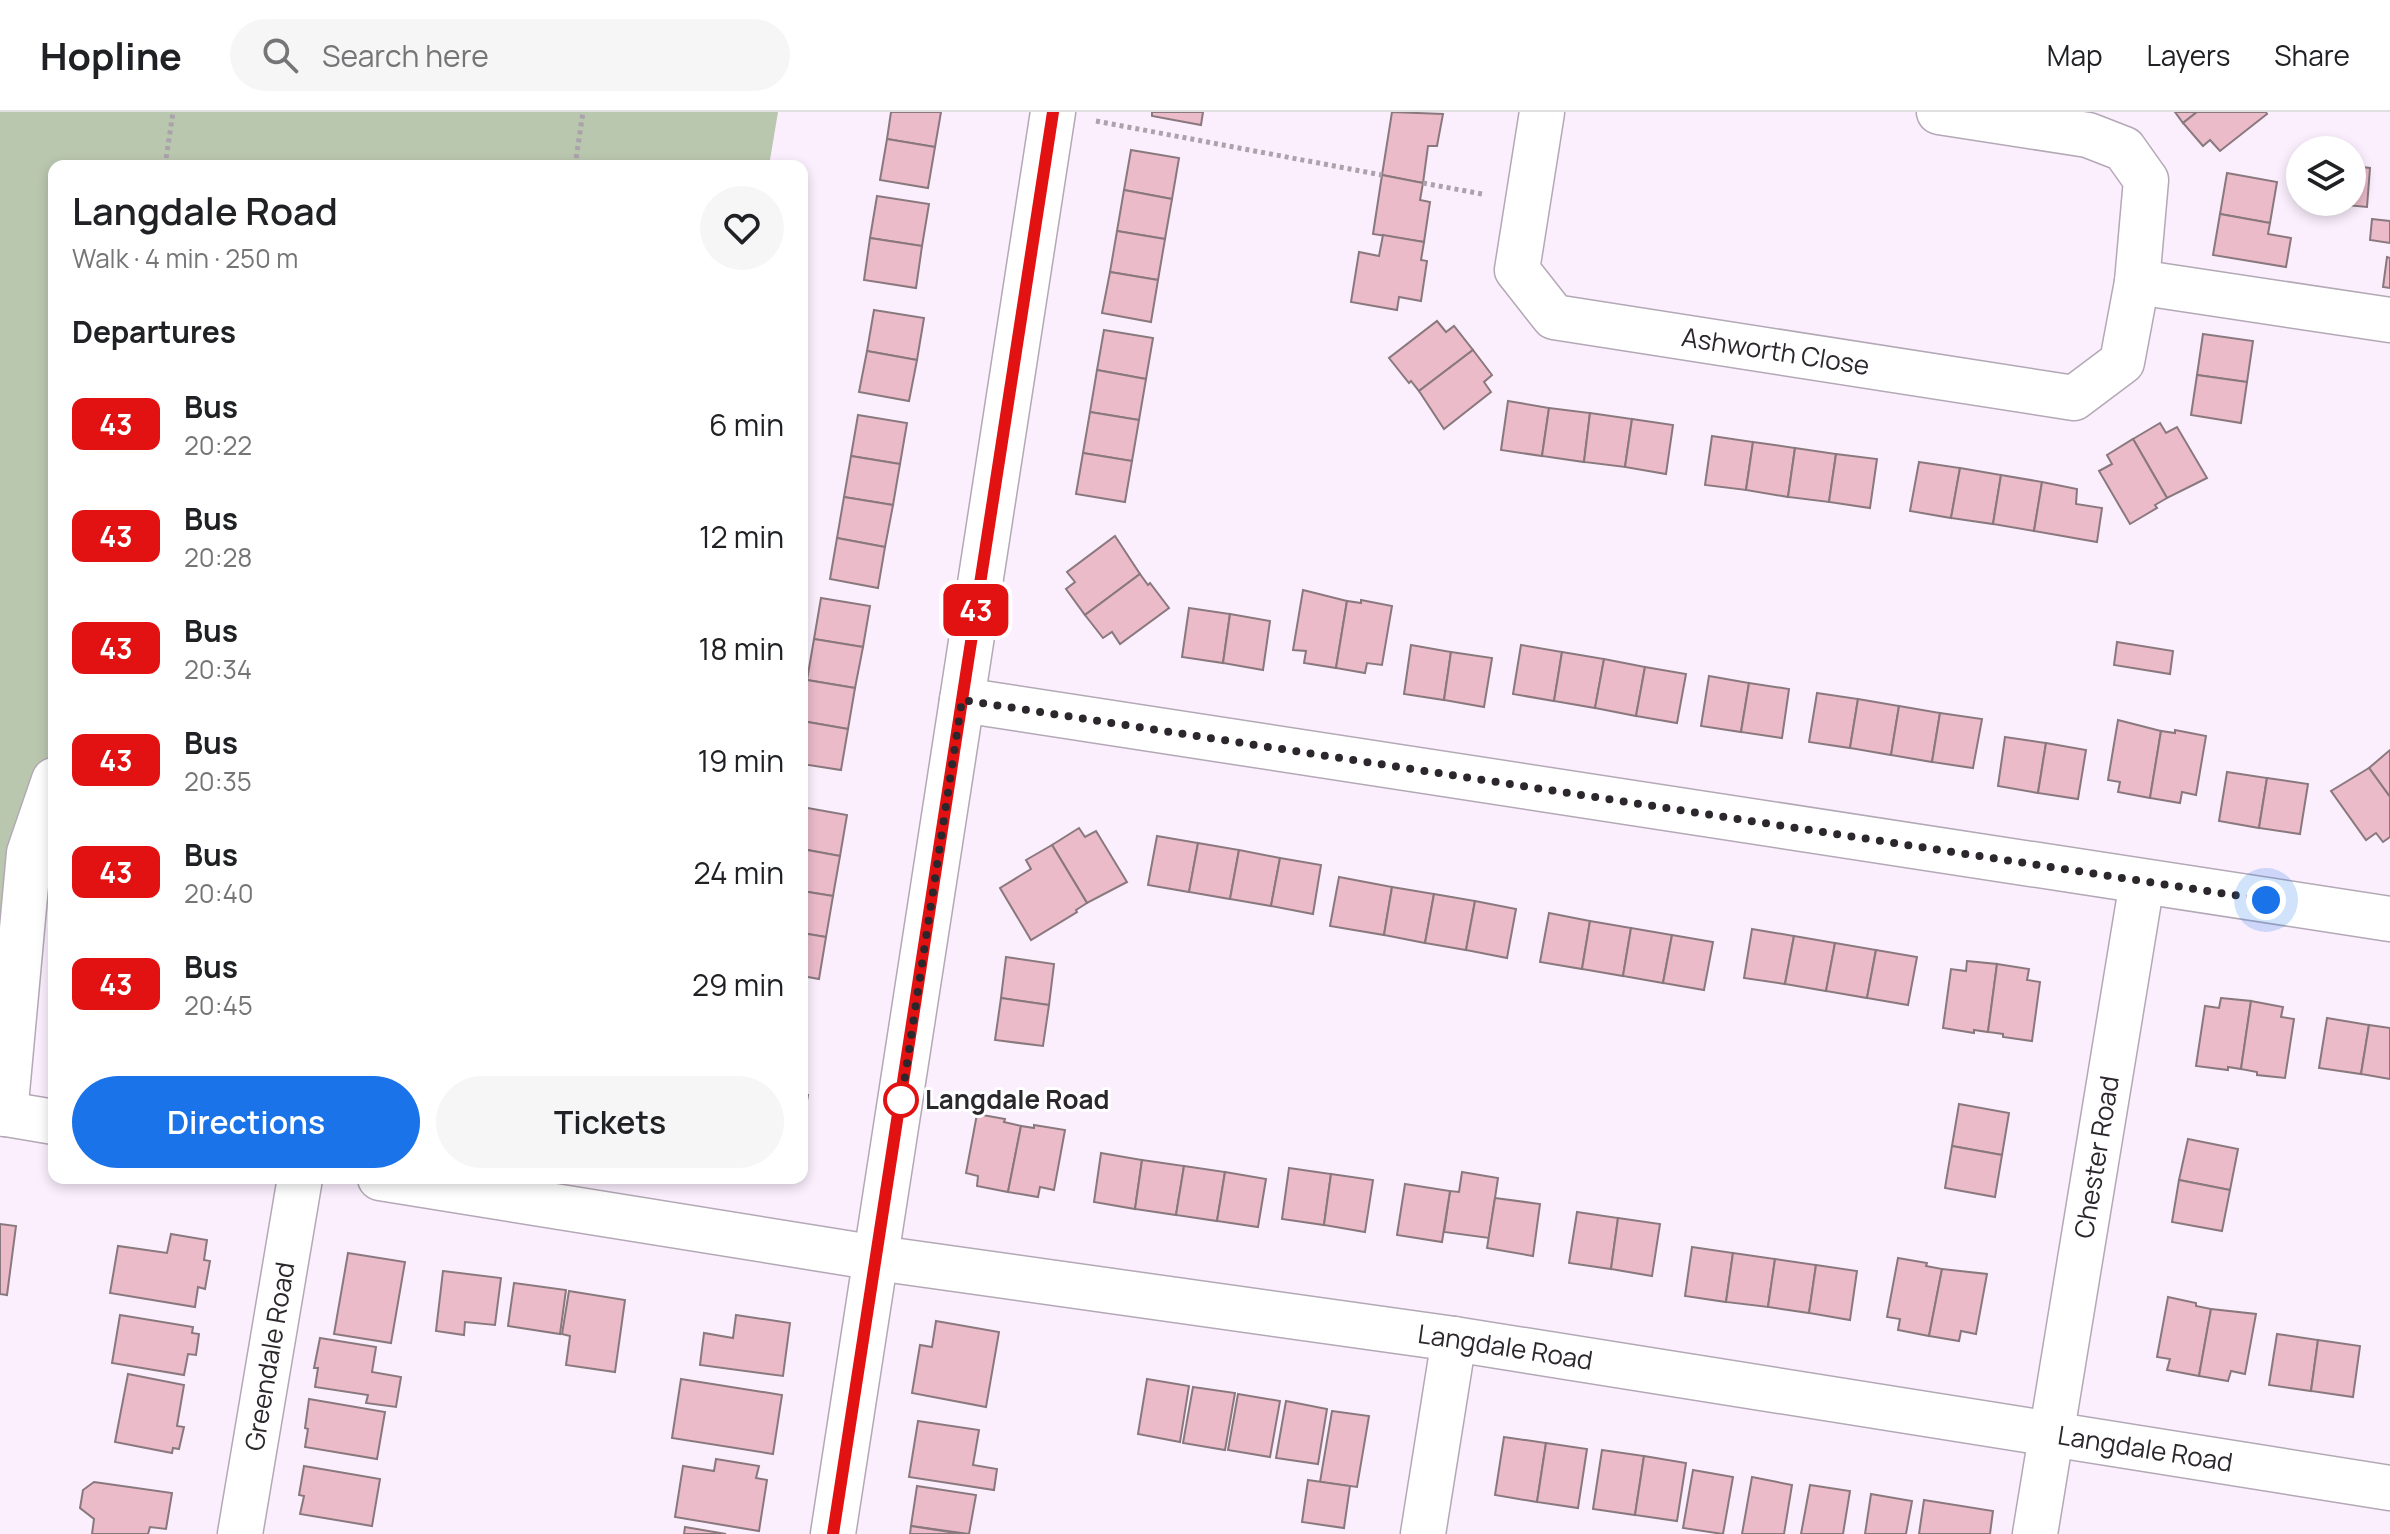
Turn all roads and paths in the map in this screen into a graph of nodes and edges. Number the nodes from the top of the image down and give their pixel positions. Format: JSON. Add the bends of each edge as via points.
{"nodes":[{"id":1,"x":173,"y":112,"type":"edge"},
{"id":2,"x":583,"y":112,"type":"edge"},
{"id":3,"x":1542,"y":112,"type":"edge"},
{"id":4,"x":1939,"y":112,"type":"edge"},
{"id":5,"x":1053,"y":113,"type":"edge"},
{"id":6,"x":166,"y":160,"type":"edge"},
{"id":7,"x":576,"y":160,"type":"edge"},
{"id":8,"x":1382,"y":175,"type":"dead end"},
{"id":9,"x":1423,"y":183,"type":"dead end"},
{"id":10,"x":1527,"y":202,"type":"junction"},
{"id":11,"x":2137,"y":282,"type":"junction"},
{"id":12,"x":2390,"y":320,"type":"edge"},
{"id":13,"x":962,"y":700,"type":"junction"},
{"id":14,"x":48,"y":798,"type":"edge"},
{"id":15,"x":2142,"y":882,"type":"junction"},
{"id":16,"x":2390,"y":919,"type":"edge"},
{"id":17,"x":2,"y":1113,"type":"edge"},
{"id":18,"x":48,"y":1121,"type":"edge"},
{"id":19,"x":299,"y":1184,"type":"edge"},
{"id":20,"x":417,"y":1184,"type":"edge"},
{"id":21,"x":877,"y":1258,"type":"junction"},
{"id":22,"x":1454,"y":1339,"type":"junction"},
{"id":23,"x":2051,"y":1434,"type":"junction"},
{"id":24,"x":2390,"y":1488,"type":"edge"},
{"id":25,"x":240,"y":1534,"type":"edge"},
{"id":26,"x":833,"y":1534,"type":"edge"},
{"id":27,"x":1423,"y":1534,"type":"edge"},
{"id":28,"x":2035,"y":1534,"type":"edge"}],
"edges":[{"from":1,"to":6,"type":"path"},
{"from":2,"to":7,"type":"path"},
{"from":3,"to":10,"type":"street","name":"Ashworth Close"},
{"from":4,"to":11,"type":"street","name":"Ashworth Close","via":[[2088,135],[2124,149],[2146,180]]},
{"from":5,"to":8,"type":"path"},
{"from":5,"to":13,"type":"street"},
{"from":9,"to":10,"type":"path"},
{"from":10,"to":11,"type":"street","name":"Ashworth Close","via":[[1517,270],[1554,317],[2074,398],[2122,362]]},
{"from":11,"to":12,"type":"street"},
{"from":13,"to":15,"type":"street"},
{"from":13,"to":21,"type":"street"},
{"from":14,"to":17,"type":"street","via":[[29,853]]},
{"from":15,"to":16,"type":"street"},
{"from":15,"to":23,"type":"street","name":"Chester Road"},
{"from":17,"to":18,"type":"street"},
{"from":19,"to":25,"type":"street","name":"Greendale Road"},
{"from":20,"to":21,"type":"street","name":"Langdale Road"},
{"from":21,"to":22,"type":"street","name":"Langdale Road"},
{"from":21,"to":26,"type":"street"},
{"from":22,"to":23,"type":"street","name":"Langdale Road"},
{"from":22,"to":27,"type":"street"},
{"from":23,"to":24,"type":"street","name":"Langdale Road"},
{"from":23,"to":28,"type":"street","name":"Chester Road"}]}
